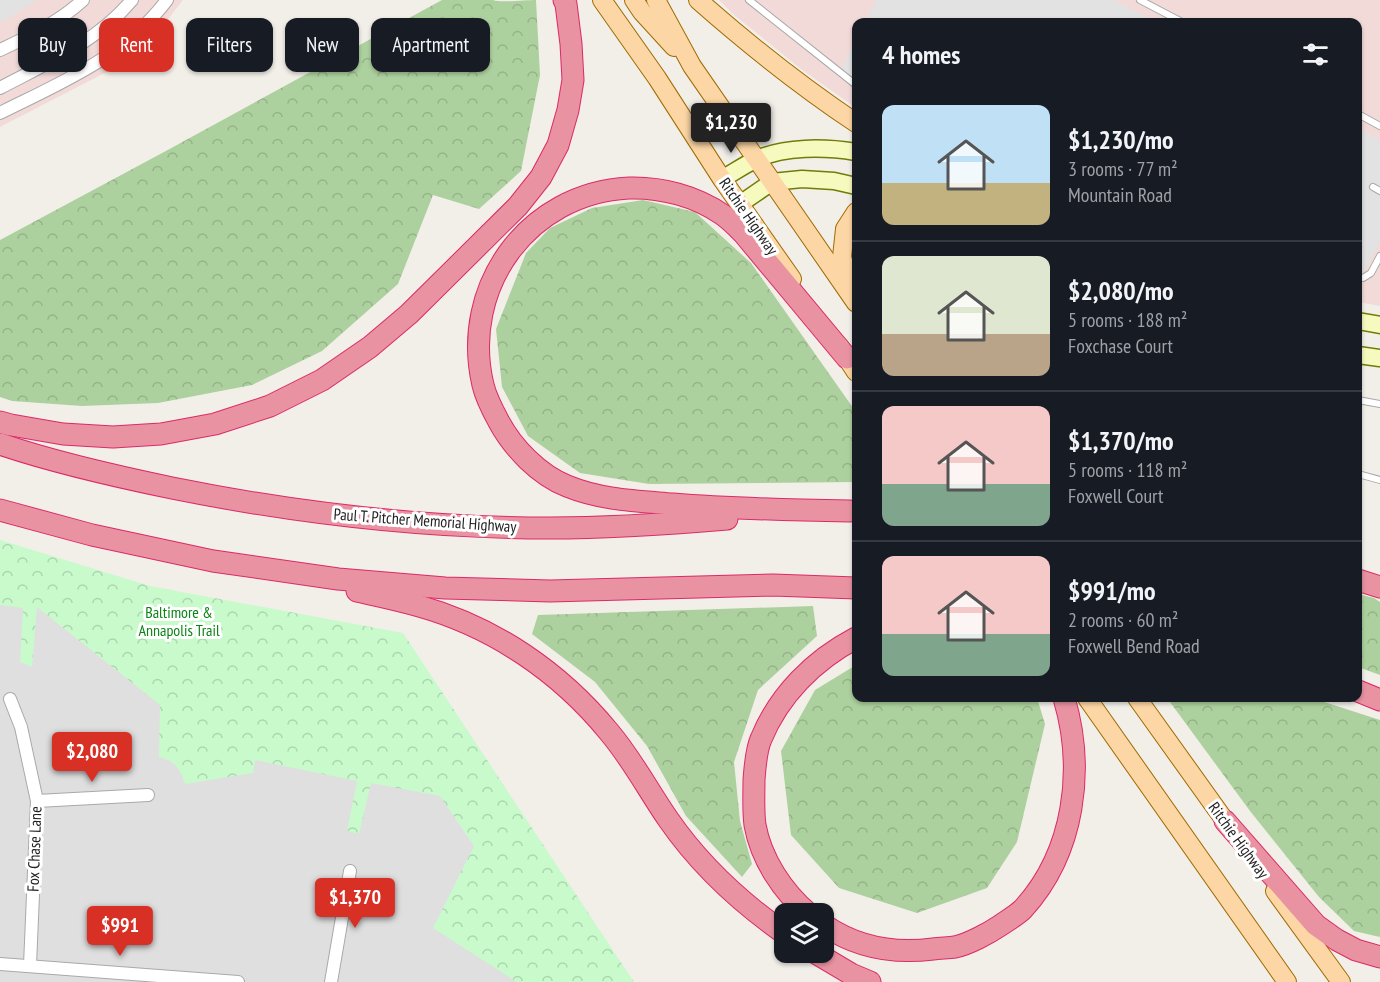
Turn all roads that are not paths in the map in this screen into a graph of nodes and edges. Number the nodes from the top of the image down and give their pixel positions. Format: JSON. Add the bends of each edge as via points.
{"nodes":[{"id":1,"x":83,"y":0,"type":"edge"},
{"id":2,"x":132,"y":0,"type":"edge"},
{"id":3,"x":167,"y":0,"type":"edge"},
{"id":4,"x":564,"y":0,"type":"edge"},
{"id":5,"x":602,"y":0,"type":"edge"},
{"id":6,"x":633,"y":0,"type":"edge"},
{"id":7,"x":656,"y":0,"type":"edge"},
{"id":8,"x":698,"y":0,"type":"edge"},
{"id":9,"x":749,"y":0,"type":"edge"},
{"id":10,"x":1140,"y":0,"type":"edge"},
{"id":11,"x":1174,"y":18,"type":"edge"},
{"id":12,"x":0,"y":50,"type":"edge"},
{"id":13,"x":692,"y":66,"type":"junction"},
{"id":14,"x":852,"y":82,"type":"edge"},
{"id":15,"x":0,"y":88,"type":"edge"},
{"id":16,"x":0,"y":113,"type":"edge"},
{"id":17,"x":1362,"y":116,"type":"edge"},
{"id":18,"x":852,"y":120,"type":"edge"},
{"id":19,"x":1380,"y":126,"type":"edge"},
{"id":20,"x":852,"y":151,"type":"edge"},
{"id":21,"x":756,"y":159,"type":"junction"},
{"id":22,"x":723,"y":179,"type":"junction"},
{"id":23,"x":772,"y":182,"type":"junction"},
{"id":24,"x":852,"y":185,"type":"edge"},
{"id":25,"x":1373,"y":187,"type":"dead end"},
{"id":26,"x":1380,"y":191,"type":"edge"},
{"id":27,"x":740,"y":204,"type":"junction"},
{"id":28,"x":852,"y":218,"type":"edge"},
{"id":29,"x":1380,"y":256,"type":"edge"},
{"id":30,"x":1362,"y":278,"type":"edge"},
{"id":31,"x":852,"y":291,"type":"edge"},
{"id":32,"x":852,"y":297,"type":"edge"},
{"id":33,"x":1362,"y":322,"type":"edge"},
{"id":34,"x":1380,"y":325,"type":"edge"},
{"id":35,"x":1362,"y":356,"type":"edge"},
{"id":36,"x":1380,"y":358,"type":"edge"},
{"id":37,"x":852,"y":365,"type":"edge"},
{"id":38,"x":1362,"y":401,"type":"edge"},
{"id":39,"x":1380,"y":404,"type":"edge"},
{"id":40,"x":0,"y":422,"type":"edge"},
{"id":41,"x":0,"y":444,"type":"edge"},
{"id":42,"x":1362,"y":475,"type":"edge"},
{"id":43,"x":1380,"y":480,"type":"edge"},
{"id":44,"x":0,"y":510,"type":"edge"},
{"id":45,"x":852,"y":511,"type":"edge"},
{"id":46,"x":852,"y":511,"type":"edge"},
{"id":47,"x":1362,"y":567,"type":"edge"},
{"id":48,"x":1380,"y":572,"type":"edge"},
{"id":49,"x":293,"y":573,"type":"junction"},
{"id":50,"x":1362,"y":581,"type":"edge"},
{"id":51,"x":1380,"y":587,"type":"edge"},
{"id":52,"x":852,"y":588,"type":"edge"},
{"id":53,"x":852,"y":640,"type":"edge"},
{"id":54,"x":1362,"y":684,"type":"edge"},
{"id":55,"x":1380,"y":690,"type":"edge"},
{"id":56,"x":1362,"y":692,"type":"edge"},
{"id":57,"x":10,"y":699,"type":"dead end"},
{"id":58,"x":1380,"y":700,"type":"edge"},
{"id":59,"x":1065,"y":702,"type":"edge"},
{"id":60,"x":1090,"y":702,"type":"edge"},
{"id":61,"x":1140,"y":702,"type":"edge"},
{"id":62,"x":148,"y":795,"type":"dead end"},
{"id":63,"x":37,"y":801,"type":"junction"},
{"id":64,"x":1225,"y":821,"type":"junction"},
{"id":65,"x":350,"y":871,"type":"dead end"},
{"id":66,"x":797,"y":903,"type":"edge"},
{"id":67,"x":774,"y":926,"type":"edge"},
{"id":68,"x":834,"y":931,"type":"edge"},
{"id":69,"x":1380,"y":957,"type":"edge"},
{"id":70,"x":832,"y":963,"type":"edge"},
{"id":71,"x":0,"y":964,"type":"edge"},
{"id":72,"x":30,"y":965,"type":"junction"},
{"id":73,"x":238,"y":982,"type":"edge"},
{"id":74,"x":331,"y":982,"type":"edge"},
{"id":75,"x":870,"y":982,"type":"edge"},
{"id":76,"x":1287,"y":982,"type":"edge"},
{"id":77,"x":1341,"y":982,"type":"edge"}],
"edges":[{"from":1,"to":12,"type":"street","via":[[45,28]]},
{"from":2,"to":15,"type":"street","via":[[75,48]]},
{"from":3,"to":16,"type":"street","via":[[146,25],[116,50]]},
{"from":4,"to":40,"type":"highway","via":[[573,80],[558,145],[541,177],[518,206],[409,314],[370,347],[322,380],[270,406],[216,424],[161,434],[113,437],[63,434]]},
{"from":5,"to":22,"type":"main road","name":"Ritchie Highway"},
{"from":6,"to":13,"type":"main road"},
{"from":7,"to":13,"type":"main road"},
{"from":8,"to":18,"type":"main road","via":[[781,70]]},
{"from":9,"to":14,"type":"lane"},
{"from":10,"to":11,"type":"lane"},
{"from":13,"to":21,"type":"main road"},
{"from":17,"to":19,"type":"lane"},
{"from":20,"to":21,"type":"main road","via":[[813,149]]},
{"from":21,"to":22,"type":"main road"},
{"from":21,"to":23,"type":"main road"},
{"from":22,"to":27,"type":"main road","name":"Ritchie Highway"},
{"from":23,"to":24,"type":"main road","via":[[802,179]]},
{"from":23,"to":27,"type":"main road"},
{"from":23,"to":32,"type":"main road"},
{"from":25,"to":26,"type":"lane"},
{"from":27,"to":37,"type":"main road","name":"Ritchie Highway"},
{"from":28,"to":31,"type":"main road","via":[[845,229],[842,257]]},
{"from":29,"to":30,"type":"lane","via":[[1371,273]]},
{"from":33,"to":34,"type":"main road"},
{"from":35,"to":36,"type":"main road"},
{"from":37,"to":45,"type":"highway","via":[[743,233],[723,215],[678,194],[643,188],[610,189],[583,196],[534,223],[497,270],[480,324],[478,356],[483,386],[504,433],[520,452],[564,485],[589,495],[622,500]]},
{"from":38,"to":39,"type":"lane"},
{"from":41,"to":46,"type":"highway","name":"Paul T. Pitcher Memorial Highway","via":[[103,474],[221,498],[341,516],[446,525],[641,526]]},
{"from":42,"to":43,"type":"lane"},
{"from":44,"to":49,"type":"highway","via":[[169,552]]},
{"from":47,"to":48,"type":"highway"},
{"from":49,"to":52,"type":"highway","via":[[445,588],[539,591],[772,585]]},
{"from":49,"to":67,"type":"highway","via":[[421,606],[462,621],[501,639],[540,665],[579,698],[610,733],[699,858]]},
{"from":50,"to":51,"type":"highway"},
{"from":53,"to":66,"type":"highway","via":[[820,660],[792,688],[759,741],[753,800],[755,826],[777,879]]},
{"from":54,"to":55,"type":"highway"},
{"from":56,"to":58,"type":"highway"},
{"from":57,"to":63,"type":"street","name":"Fox Chase Lane","via":[[21,727]]},
{"from":59,"to":68,"type":"highway","via":[[1074,740],[1071,814],[1055,861],[1022,910],[992,931],[958,946],[922,951],[884,950],[854,942]]},
{"from":60,"to":76,"type":"main road"},
{"from":61,"to":64,"type":"main road","name":"Ritchie Highway"},
{"from":62,"to":63,"type":"street"},
{"from":63,"to":72,"type":"street","name":"Fox Chase Lane"},
{"from":64,"to":69,"type":"highway","via":[[1316,925],[1356,950]]},
{"from":64,"to":77,"type":"main road","name":"Ritchie Highway"},
{"from":65,"to":74,"type":"street"},
{"from":70,"to":75,"type":"highway"},
{"from":71,"to":72,"type":"street"},
{"from":72,"to":73,"type":"street"}]}
